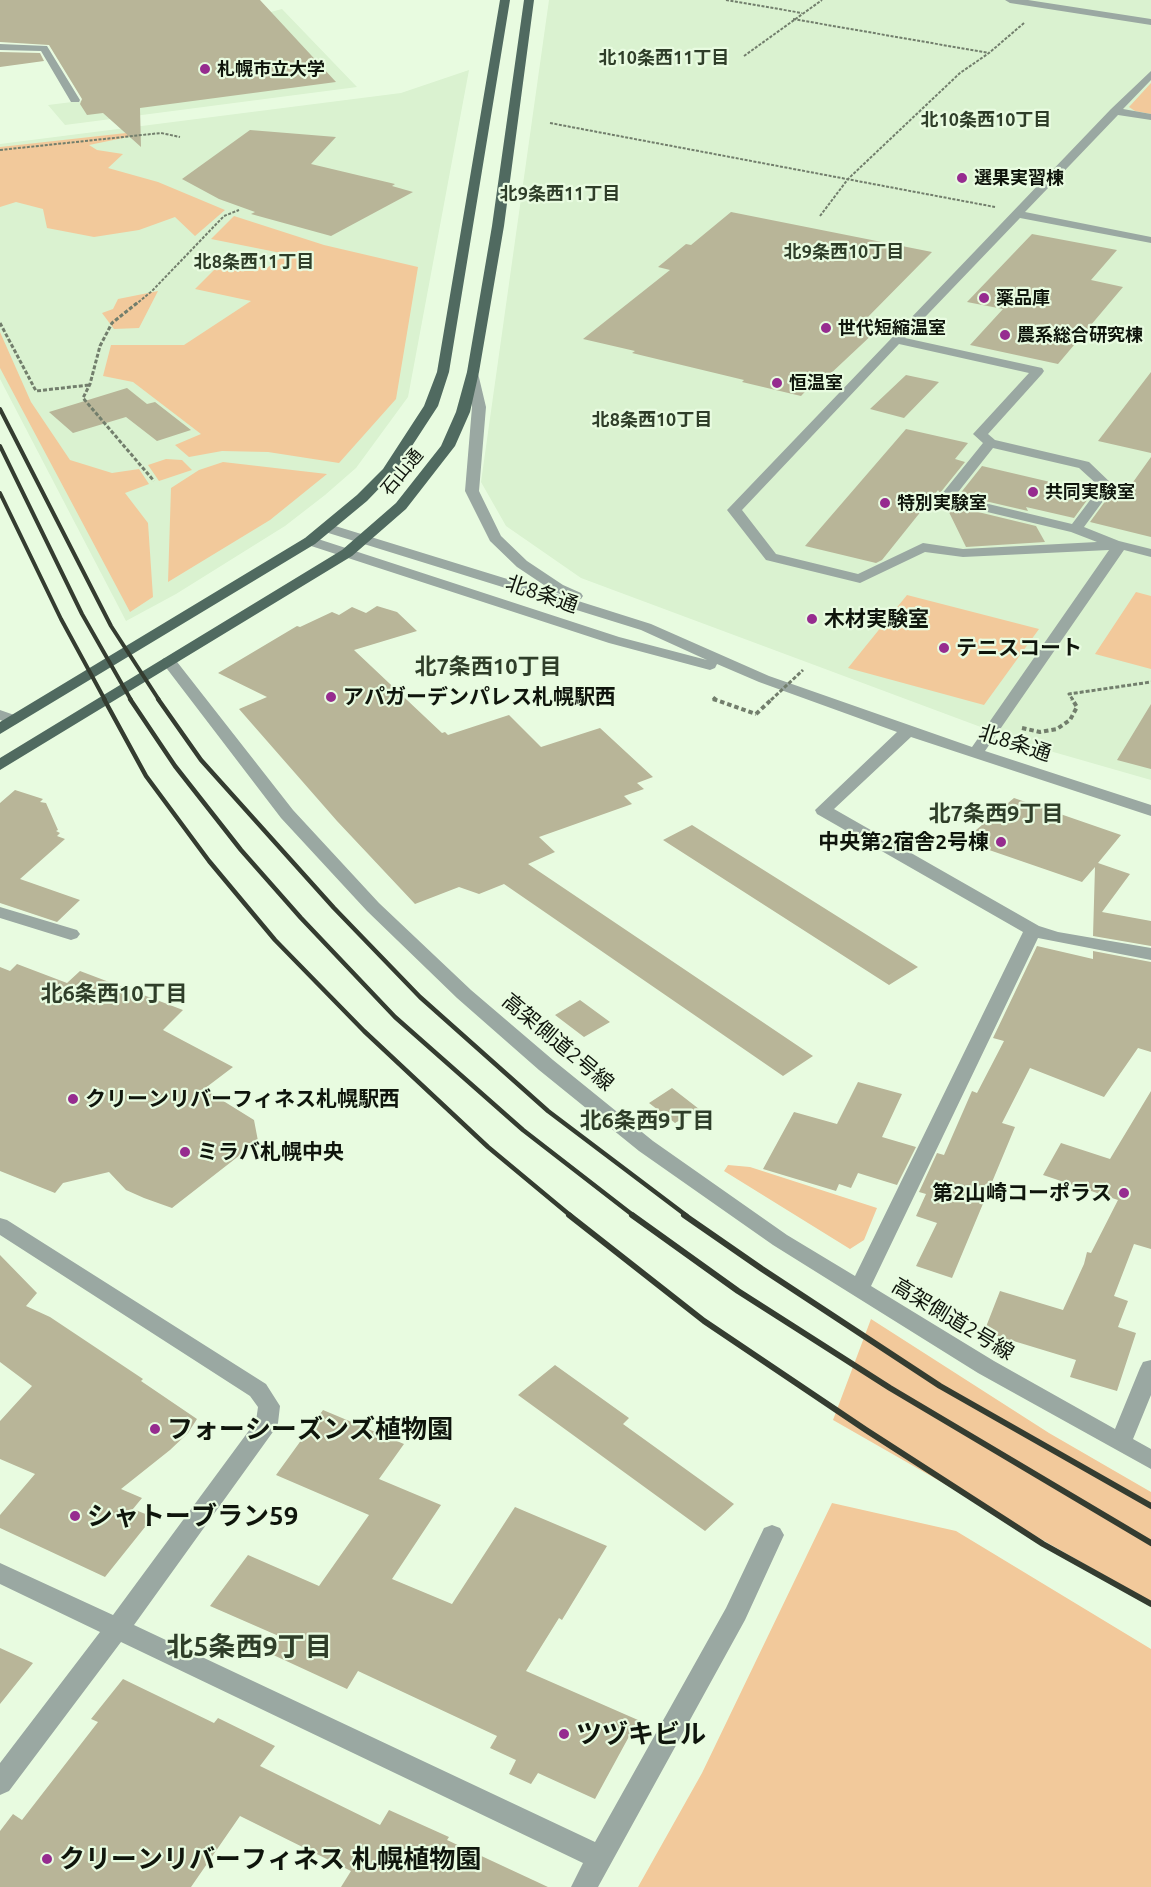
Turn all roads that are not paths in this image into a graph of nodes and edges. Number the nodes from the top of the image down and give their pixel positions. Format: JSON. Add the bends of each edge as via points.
{"nodes":[{"id":1,"x":505,"y":0,"type":"edge"},
{"id":2,"x":529,"y":0,"type":"edge"},
{"id":3,"x":1010,"y":0,"type":"edge"},
{"id":4,"x":1151,"y":22,"type":"edge"},
{"id":5,"x":0,"y":47,"type":"edge"},
{"id":6,"x":1151,"y":74,"type":"edge"},
{"id":7,"x":75,"y":100,"type":"dead end"},
{"id":8,"x":1115,"y":111,"type":"junction"},
{"id":9,"x":1151,"y":117,"type":"edge"},
{"id":10,"x":1017,"y":214,"type":"junction"},
{"id":11,"x":1151,"y":240,"type":"edge"},
{"id":12,"x":896,"y":340,"type":"junction"},
{"id":13,"x":473,"y":372,"type":"junction"},
{"id":14,"x":990,"y":443,"type":"junction"},
{"id":15,"x":327,"y":528,"type":"junction"},
{"id":16,"x":1077,"y":529,"type":"junction"},
{"id":17,"x":364,"y":538,"type":"junction"},
{"id":18,"x":310,"y":541,"type":"junction"},
{"id":19,"x":1120,"y":545,"type":"junction"},
{"id":20,"x":347,"y":553,"type":"junction"},
{"id":21,"x":1151,"y":553,"type":"edge"},
{"id":22,"x":646,"y":627,"type":"junction"},
{"id":23,"x":170,"y":661,"type":"junction"},
{"id":24,"x":764,"y":679,"type":"junction"},
{"id":25,"x":5,"y":722,"type":"edge"},
{"id":26,"x":908,"y":730,"type":"junction"},
{"id":27,"x":976,"y":753,"type":"junction"},
{"id":28,"x":0,"y":765,"type":"edge"},
{"id":29,"x":1151,"y":811,"type":"edge"},
{"id":30,"x":0,"y":912,"type":"edge"},
{"id":31,"x":1033,"y":930,"type":"junction"},
{"id":32,"x":71,"y":934,"type":"dead end"},
{"id":33,"x":1151,"y":954,"type":"edge"},
{"id":34,"x":0,"y":1225,"type":"edge"},
{"id":35,"x":859,"y":1290,"type":"junction"},
{"id":36,"x":1151,"y":1368,"type":"edge"},
{"id":37,"x":1120,"y":1443,"type":"junction"},
{"id":38,"x":1151,"y":1460,"type":"edge"},
{"id":39,"x":772,"y":1535,"type":"dead end"},
{"id":40,"x":0,"y":1573,"type":"edge"},
{"id":41,"x":117,"y":1628,"type":"junction"},
{"id":42,"x":0,"y":1783,"type":"edge"},
{"id":43,"x":600,"y":1858,"type":"junction"},
{"id":44,"x":584,"y":1887,"type":"edge"}],
"edges":[{"from":1,"to":15,"type":"main road","name":"石山通","via":[[443,372],[430,406],[388,472]]},
{"from":2,"to":13,"type":"main road","name":"石山通"},
{"from":3,"to":4,"type":"street"},
{"from":5,"to":7,"type":"street","via":[[44,48]]},
{"from":6,"to":8,"type":"street"},
{"from":8,"to":9,"type":"street"},
{"from":8,"to":10,"type":"street"},
{"from":10,"to":11,"type":"street"},
{"from":10,"to":12,"type":"street"},
{"from":12,"to":14,"type":"street","via":[[1038,371],[980,434]]},
{"from":12,"to":19,"type":"street","via":[[734,510],[771,557],[860,579],[923,547],[963,553]]},
{"from":13,"to":17,"type":"main road","name":"石山通","via":[[463,412],[448,446],[401,506]]},
{"from":13,"to":22,"type":"street","via":[[479,407],[472,491],[495,538],[522,564],[558,588]]},
{"from":14,"to":16,"type":"street","via":[[1084,465],[1107,486]]},
{"from":14,"to":16,"type":"street","via":[[946,498]]},
{"from":15,"to":17,"type":"street","name":"北8条通"},
{"from":15,"to":18,"type":"main road","name":"石山通"},
{"from":16,"to":19,"type":"street"},
{"from":17,"to":20,"type":"main road","name":"石山通"},
{"from":17,"to":22,"type":"street","name":"北8条通"},
{"from":18,"to":20,"type":"street","name":"北8条通"},
{"from":18,"to":25,"type":"main road","name":"石山通"},
{"from":19,"to":21,"type":"street"},
{"from":19,"to":27,"type":"street"},
{"from":20,"to":23,"type":"main road","name":"石山通"},
{"from":20,"to":24,"type":"street","name":"北8条通","via":[[614,640]]},
{"from":22,"to":24,"type":"street","name":"北8条通"},
{"from":23,"to":28,"type":"main road","name":"石山通"},
{"from":23,"to":35,"type":"street","name":"高架側道2号線","via":[[287,814],[373,907],[464,994],[646,1146]]},
{"from":24,"to":26,"type":"street","name":"北8条通"},
{"from":26,"to":27,"type":"street","name":"北8条通"},
{"from":26,"to":31,"type":"street","via":[[823,810]]},
{"from":27,"to":29,"type":"street","name":"北8条通"},
{"from":30,"to":32,"type":"street"},
{"from":31,"to":33,"type":"street"},
{"from":31,"to":35,"type":"street"},
{"from":34,"to":41,"type":"street","via":[[258,1390],[269,1406],[267,1423]]},
{"from":35,"to":37,"type":"street","name":"高架側道2号線"},
{"from":36,"to":37,"type":"street"},
{"from":37,"to":38,"type":"street","name":"高架側道2号線"},
{"from":39,"to":43,"type":"street","via":[[736,1613]]},
{"from":40,"to":41,"type":"street"},
{"from":41,"to":42,"type":"street"},
{"from":41,"to":43,"type":"street"},
{"from":43,"to":44,"type":"street"}]}
